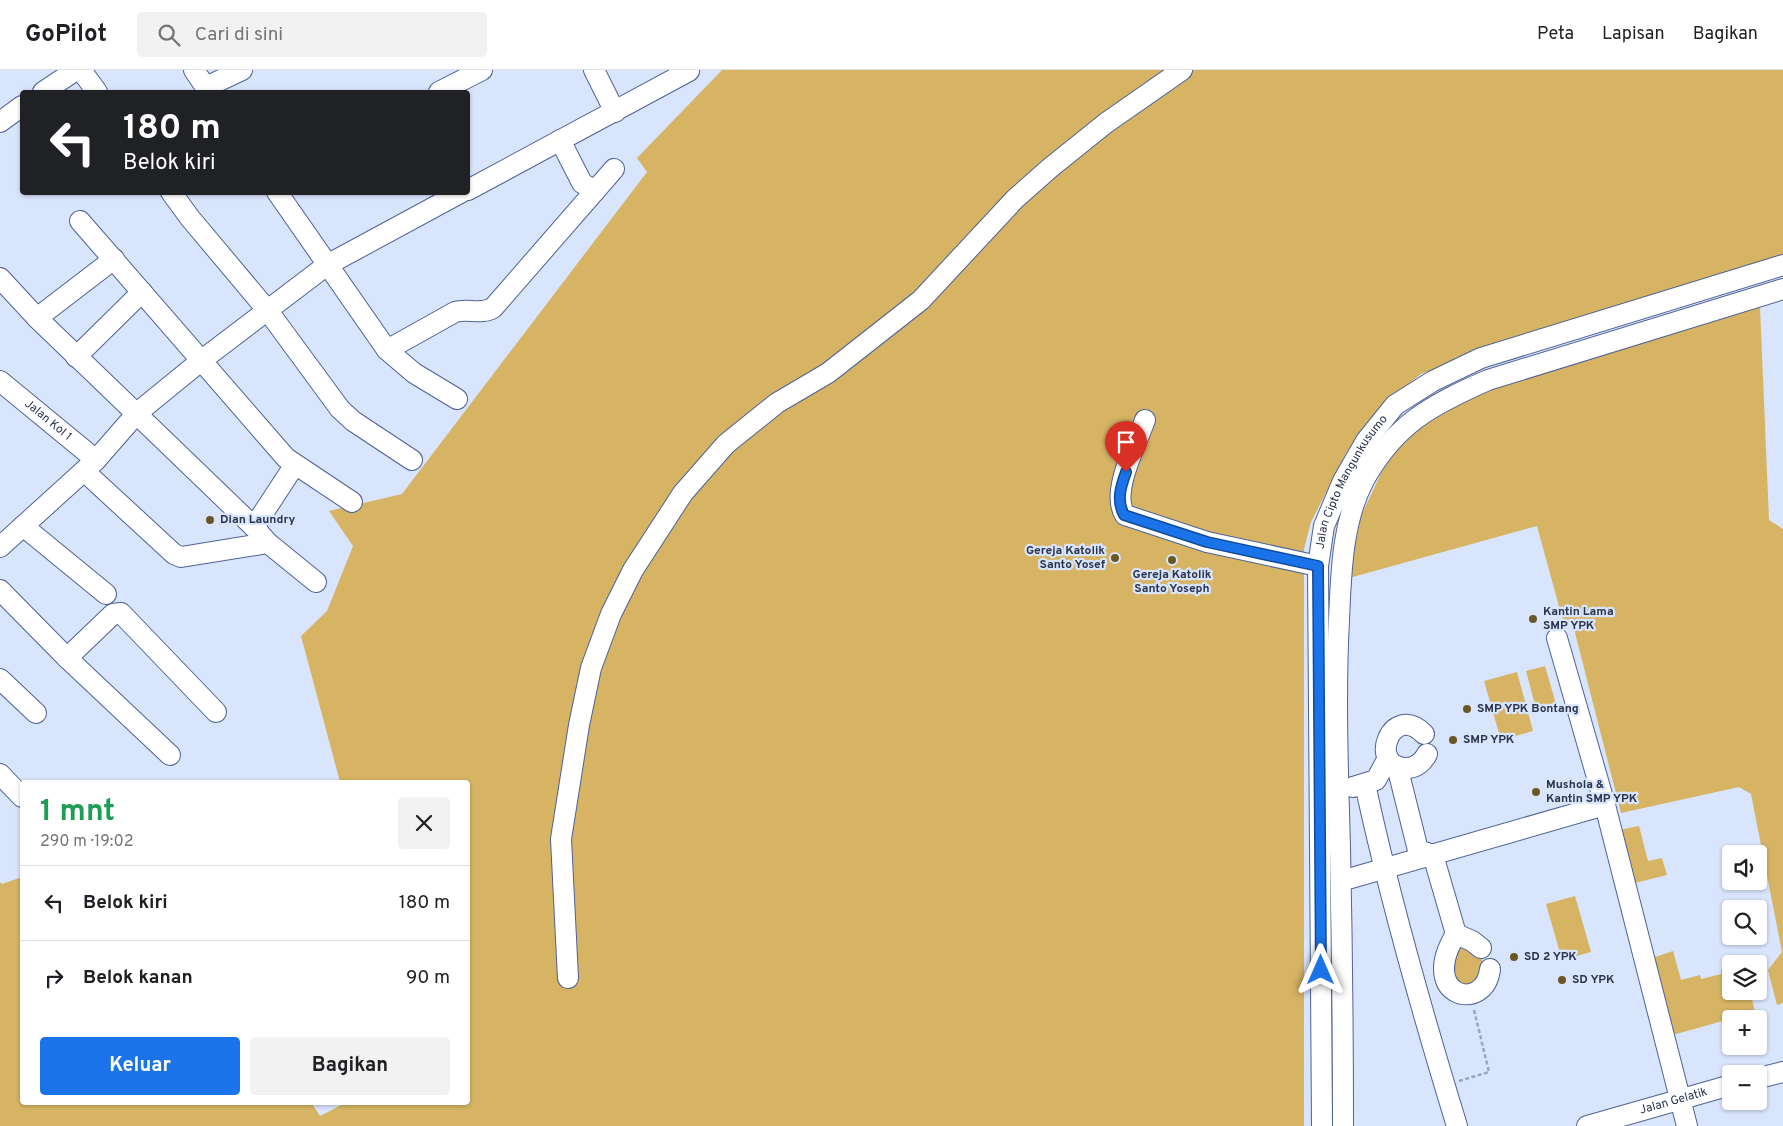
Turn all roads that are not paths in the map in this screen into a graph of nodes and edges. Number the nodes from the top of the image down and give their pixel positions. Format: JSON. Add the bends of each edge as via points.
{"nodes":[{"id":1,"x":76,"y":70,"type":"edge"},
{"id":2,"x":81,"y":70,"type":"edge"},
{"id":3,"x":194,"y":70,"type":"edge"},
{"id":4,"x":242,"y":70,"type":"edge"},
{"id":5,"x":482,"y":70,"type":"edge"},
{"id":6,"x":594,"y":70,"type":"edge"},
{"id":7,"x":1182,"y":70,"type":"edge"},
{"id":8,"x":689,"y":71,"type":"edge"},
{"id":9,"x":46,"y":90,"type":"edge"},
{"id":10,"x":96,"y":90,"type":"edge"},
{"id":11,"x":207,"y":90,"type":"edge"},
{"id":12,"x":443,"y":90,"type":"edge"},
{"id":13,"x":20,"y":107,"type":"edge"},
{"id":14,"x":616,"y":112,"type":"junction"},
{"id":15,"x":0,"y":122,"type":"edge"},
{"id":16,"x":560,"y":140,"type":"junction"},
{"id":17,"x":614,"y":169,"type":"dead end"},
{"id":18,"x":585,"y":184,"type":"junction"},
{"id":19,"x":470,"y":189,"type":"edge"},
{"id":20,"x":173,"y":195,"type":"edge"},
{"id":21,"x":279,"y":195,"type":"edge"},
{"id":22,"x":456,"y":195,"type":"edge"},
{"id":23,"x":80,"y":221,"type":"dead end"},
{"id":24,"x":114,"y":259,"type":"junction"},
{"id":25,"x":327,"y":265,"type":"junction"},
{"id":26,"x":1783,"y":265,"type":"edge"},
{"id":27,"x":0,"y":278,"type":"edge"},
{"id":28,"x":1783,"y":289,"type":"edge"},
{"id":29,"x":142,"y":292,"type":"junction"},
{"id":30,"x":1684,"y":295,"type":"junction"},
{"id":31,"x":268,"y":311,"type":"junction"},
{"id":32,"x":37,"y":318,"type":"junction"},
{"id":33,"x":1691,"y":318,"type":"junction"},
{"id":34,"x":387,"y":350,"type":"junction"},
{"id":35,"x":76,"y":356,"type":"junction"},
{"id":36,"x":202,"y":360,"type":"junction"},
{"id":37,"x":0,"y":381,"type":"edge"},
{"id":38,"x":457,"y":399,"type":"dead end"},
{"id":39,"x":137,"y":412,"type":"junction"},
{"id":40,"x":1145,"y":420,"type":"dead end"},
{"id":41,"x":412,"y":460,"type":"dead end"},
{"id":42,"x":90,"y":466,"type":"junction"},
{"id":43,"x":294,"y":466,"type":"junction"},
{"id":44,"x":352,"y":502,"type":"dead end"},
{"id":45,"x":24,"y":526,"type":"junction"},
{"id":46,"x":254,"y":527,"type":"junction"},
{"id":47,"x":268,"y":543,"type":"junction"},
{"id":48,"x":0,"y":547,"type":"edge"},
{"id":49,"x":1318,"y":566,"type":"junction"},
{"id":50,"x":316,"y":582,"type":"dead end"},
{"id":51,"x":0,"y":590,"type":"edge"},
{"id":52,"x":106,"y":594,"type":"dead end"},
{"id":53,"x":1557,"y":638,"type":"dead end"},
{"id":54,"x":67,"y":658,"type":"junction"},
{"id":55,"x":0,"y":679,"type":"edge"},
{"id":56,"x":216,"y":712,"type":"dead end"},
{"id":57,"x":36,"y":713,"type":"dead end"},
{"id":58,"x":170,"y":754,"type":"dead end"},
{"id":59,"x":1393,"y":762,"type":"junction"},
{"id":60,"x":0,"y":774,"type":"edge"},
{"id":61,"x":1365,"y":784,"type":"junction"},
{"id":62,"x":1339,"y":788,"type":"junction"},
{"id":63,"x":20,"y":795,"type":"edge"},
{"id":64,"x":1605,"y":805,"type":"junction"},
{"id":65,"x":1422,"y":855,"type":"junction"},
{"id":66,"x":1383,"y":870,"type":"junction"},
{"id":67,"x":1341,"y":881,"type":"junction"},
{"id":68,"x":1456,"y":934,"type":"junction"},
{"id":69,"x":1481,"y":948,"type":"dead end"},
{"id":70,"x":1490,"y":969,"type":"dead end"},
{"id":71,"x":1443,"y":974,"type":"junction"},
{"id":72,"x":568,"y":978,"type":"dead end"},
{"id":73,"x":1415,"y":987,"type":"junction"},
{"id":74,"x":1783,"y":1072,"type":"edge"},
{"id":75,"x":1767,"y":1076,"type":"edge"},
{"id":76,"x":1722,"y":1087,"type":"edge"},
{"id":77,"x":1679,"y":1099,"type":"junction"},
{"id":78,"x":1343,"y":1100,"type":"junction"},
{"id":79,"x":1322,"y":1101,"type":"junction"},
{"id":80,"x":1322,"y":1126,"type":"edge"},
{"id":81,"x":1343,"y":1126,"type":"edge"},
{"id":82,"x":1457,"y":1126,"type":"edge"},
{"id":83,"x":1587,"y":1126,"type":"edge"},
{"id":84,"x":1686,"y":1126,"type":"edge"}],
"edges":[{"from":1,"to":9,"type":"street"},
{"from":2,"to":10,"type":"street"},
{"from":3,"to":11,"type":"street"},
{"from":4,"to":11,"type":"street"},
{"from":5,"to":12,"type":"street"},
{"from":6,"to":14,"type":"street"},
{"from":7,"to":72,"type":"street","via":[[1050,168],[1015,199],[921,300],[828,373],[777,403],[726,444],[683,493],[633,570],[611,614],[591,668],[561,839]]},
{"from":8,"to":14,"type":"street"},
{"from":13,"to":15,"type":"street"},
{"from":14,"to":16,"type":"street"},
{"from":16,"to":18,"type":"street"},
{"from":16,"to":19,"type":"street"},
{"from":17,"to":18,"type":"street"},
{"from":18,"to":34,"type":"street","via":[[493,308],[484,312],[455,312]]},
{"from":20,"to":31,"type":"street"},
{"from":21,"to":25,"type":"street"},
{"from":22,"to":25,"type":"street"},
{"from":23,"to":24,"type":"street"},
{"from":24,"to":29,"type":"street"},
{"from":24,"to":32,"type":"street"},
{"from":25,"to":31,"type":"street"},
{"from":25,"to":34,"type":"street"},
{"from":26,"to":30,"type":"street","name":"Jalan Cipto Mangunkusumo"},
{"from":27,"to":32,"type":"street"},
{"from":28,"to":33,"type":"street","name":"Jalan Cipto Mangunkusumo"},
{"from":29,"to":35,"type":"street"},
{"from":29,"to":36,"type":"street"},
{"from":30,"to":33,"type":"street"},
{"from":30,"to":49,"type":"street","name":"Jalan Cipto Mangunkusumo","via":[[1481,358],[1433,381],[1395,405],[1366,441],[1343,481],[1324,526]]},
{"from":31,"to":36,"type":"street"},
{"from":31,"to":41,"type":"street","via":[[340,409]]},
{"from":32,"to":35,"type":"street"},
{"from":33,"to":62,"type":"street","name":"Jalan Cipto Mangunkusumo","via":[[1488,380],[1444,399],[1413,419],[1387,445],[1364,481],[1356,502],[1348,526],[1341,573],[1336,680]]},
{"from":34,"to":38,"type":"street","via":[[414,373]]},
{"from":35,"to":39,"type":"street"},
{"from":36,"to":39,"type":"street"},
{"from":36,"to":43,"type":"street"},
{"from":37,"to":42,"type":"street","name":"Jalan Kol 1"},
{"from":39,"to":42,"type":"street"},
{"from":39,"to":46,"type":"street"},
{"from":40,"to":49,"type":"street","via":[[1120,489],[1124,515],[1207,542]]},
{"from":42,"to":45,"type":"street"},
{"from":42,"to":47,"type":"street","name":"Jalan Kol 1","via":[[174,554],[181,557]]},
{"from":43,"to":44,"type":"street"},
{"from":43,"to":46,"type":"street"},
{"from":45,"to":48,"type":"street"},
{"from":45,"to":52,"type":"street"},
{"from":46,"to":47,"type":"street"},
{"from":47,"to":50,"type":"street"},
{"from":49,"to":79,"type":"street","name":"Jalan Cipto Mangunkusumo"},
{"from":51,"to":54,"type":"street"},
{"from":53,"to":64,"type":"street"},
{"from":54,"to":56,"type":"street","via":[[113,614],[122,613]]},
{"from":54,"to":58,"type":"street"},
{"from":55,"to":57,"type":"street"},
{"from":59,"to":59,"type":"street","via":[[1385,746],[1386,739],[1400,726],[1413,726],[1426,744],[1424,759],[1415,767],[1403,768]]},
{"from":59,"to":61,"type":"street","via":[[1376,780]]},
{"from":59,"to":65,"type":"street"},
{"from":60,"to":63,"type":"street"},
{"from":61,"to":62,"type":"street"},
{"from":61,"to":66,"type":"street"},
{"from":62,"to":67,"type":"street","name":"Jalan Cipto Mangunkusumo"},
{"from":64,"to":65,"type":"street"},
{"from":64,"to":77,"type":"street"},
{"from":65,"to":66,"type":"street"},
{"from":65,"to":68,"type":"street"},
{"from":66,"to":67,"type":"street"},
{"from":66,"to":73,"type":"street"},
{"from":67,"to":78,"type":"street","name":"Jalan Cipto Mangunkusumo"},
{"from":68,"to":69,"type":"street"},
{"from":68,"to":71,"type":"street","via":[[1444,954]]},
{"from":70,"to":71,"type":"street","via":[[1487,983],[1469,994],[1455,991]]},
{"from":71,"to":73,"type":"street"},
{"from":73,"to":82,"type":"street"},
{"from":74,"to":75,"type":"street"},
{"from":76,"to":77,"type":"street","name":"Jalan Gelatik"},
{"from":77,"to":83,"type":"street","name":"Jalan Gelatik"},
{"from":77,"to":84,"type":"street"},
{"from":78,"to":79,"type":"street"},
{"from":78,"to":81,"type":"street","name":"Jalan Cipto Mangunkusumo"},
{"from":79,"to":80,"type":"street","name":"Jalan Cipto Mangunkusumo"}]}
